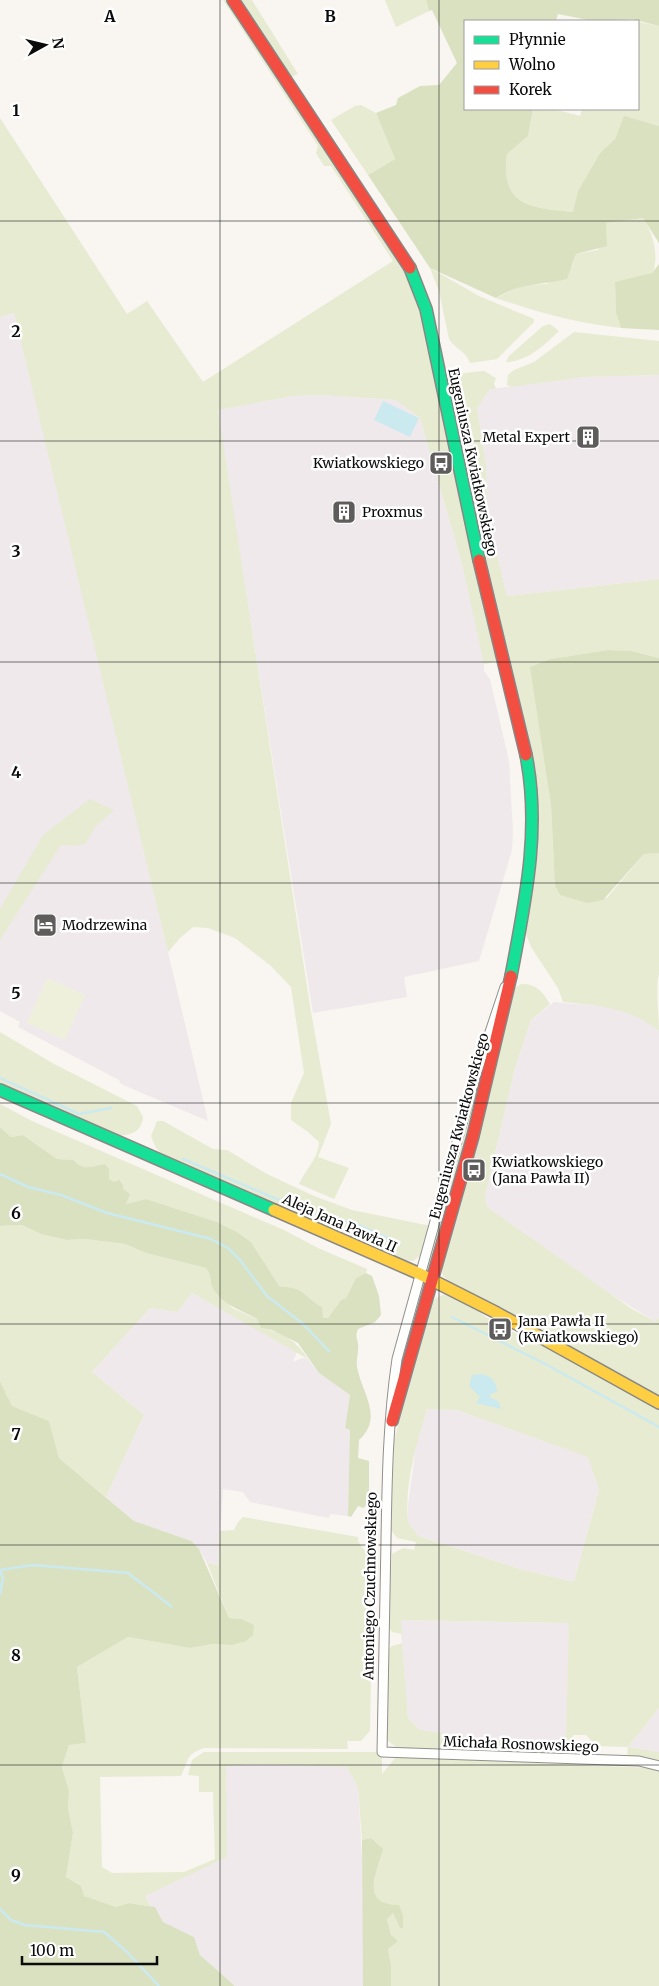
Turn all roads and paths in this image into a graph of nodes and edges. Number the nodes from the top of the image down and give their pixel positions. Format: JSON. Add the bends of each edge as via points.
{"nodes":[{"id":1,"x":234,"y":0,"type":"edge"},
{"id":2,"x":510,"y":979,"type":"junction"},
{"id":3,"x":0,"y":1090,"type":"edge"},
{"id":4,"x":420,"y":1274,"type":"junction"},
{"id":5,"x":433,"y":1280,"type":"junction"},
{"id":6,"x":659,"y":1403,"type":"edge"},
{"id":7,"x":392,"y":1421,"type":"junction"},
{"id":8,"x":382,"y":1752,"type":"joint"},
{"id":9,"x":659,"y":1766,"type":"edge"}],
"edges":[{"from":1,"to":2,"type":"street","name":"Eugeniusza Kwiatkowskiego","via":[[409,267],[426,309],[468,518],[529,771],[532,857]]},
{"from":2,"to":4,"type":"street","name":"Eugeniusza Kwiatkowskiego","via":[[503,990],[474,1080]]},
{"from":2,"to":5,"type":"street","name":"Eugeniusza Kwiatkowskiego","via":[[475,1127]]},
{"from":3,"to":4,"type":"street","name":"Aleja Jana Pawła II"},
{"from":4,"to":5,"type":"street","name":"Aleja Jana Pawła II"},
{"from":4,"to":7,"type":"street","name":"Antoniego Czuchnowskiego","via":[[397,1359],[390,1405]]},
{"from":5,"to":6,"type":"street","name":"Aleja Jana Pawła II"},
{"from":5,"to":7,"type":"street","name":"Antoniego Czuchnowskiego"},
{"from":7,"to":8,"type":"street","name":"Antoniego Czuchnowskiego","via":[[387,1470]]},
{"from":8,"to":9,"type":"street","name":"Michała Rosnowskiego","via":[[639,1762]]}]}
